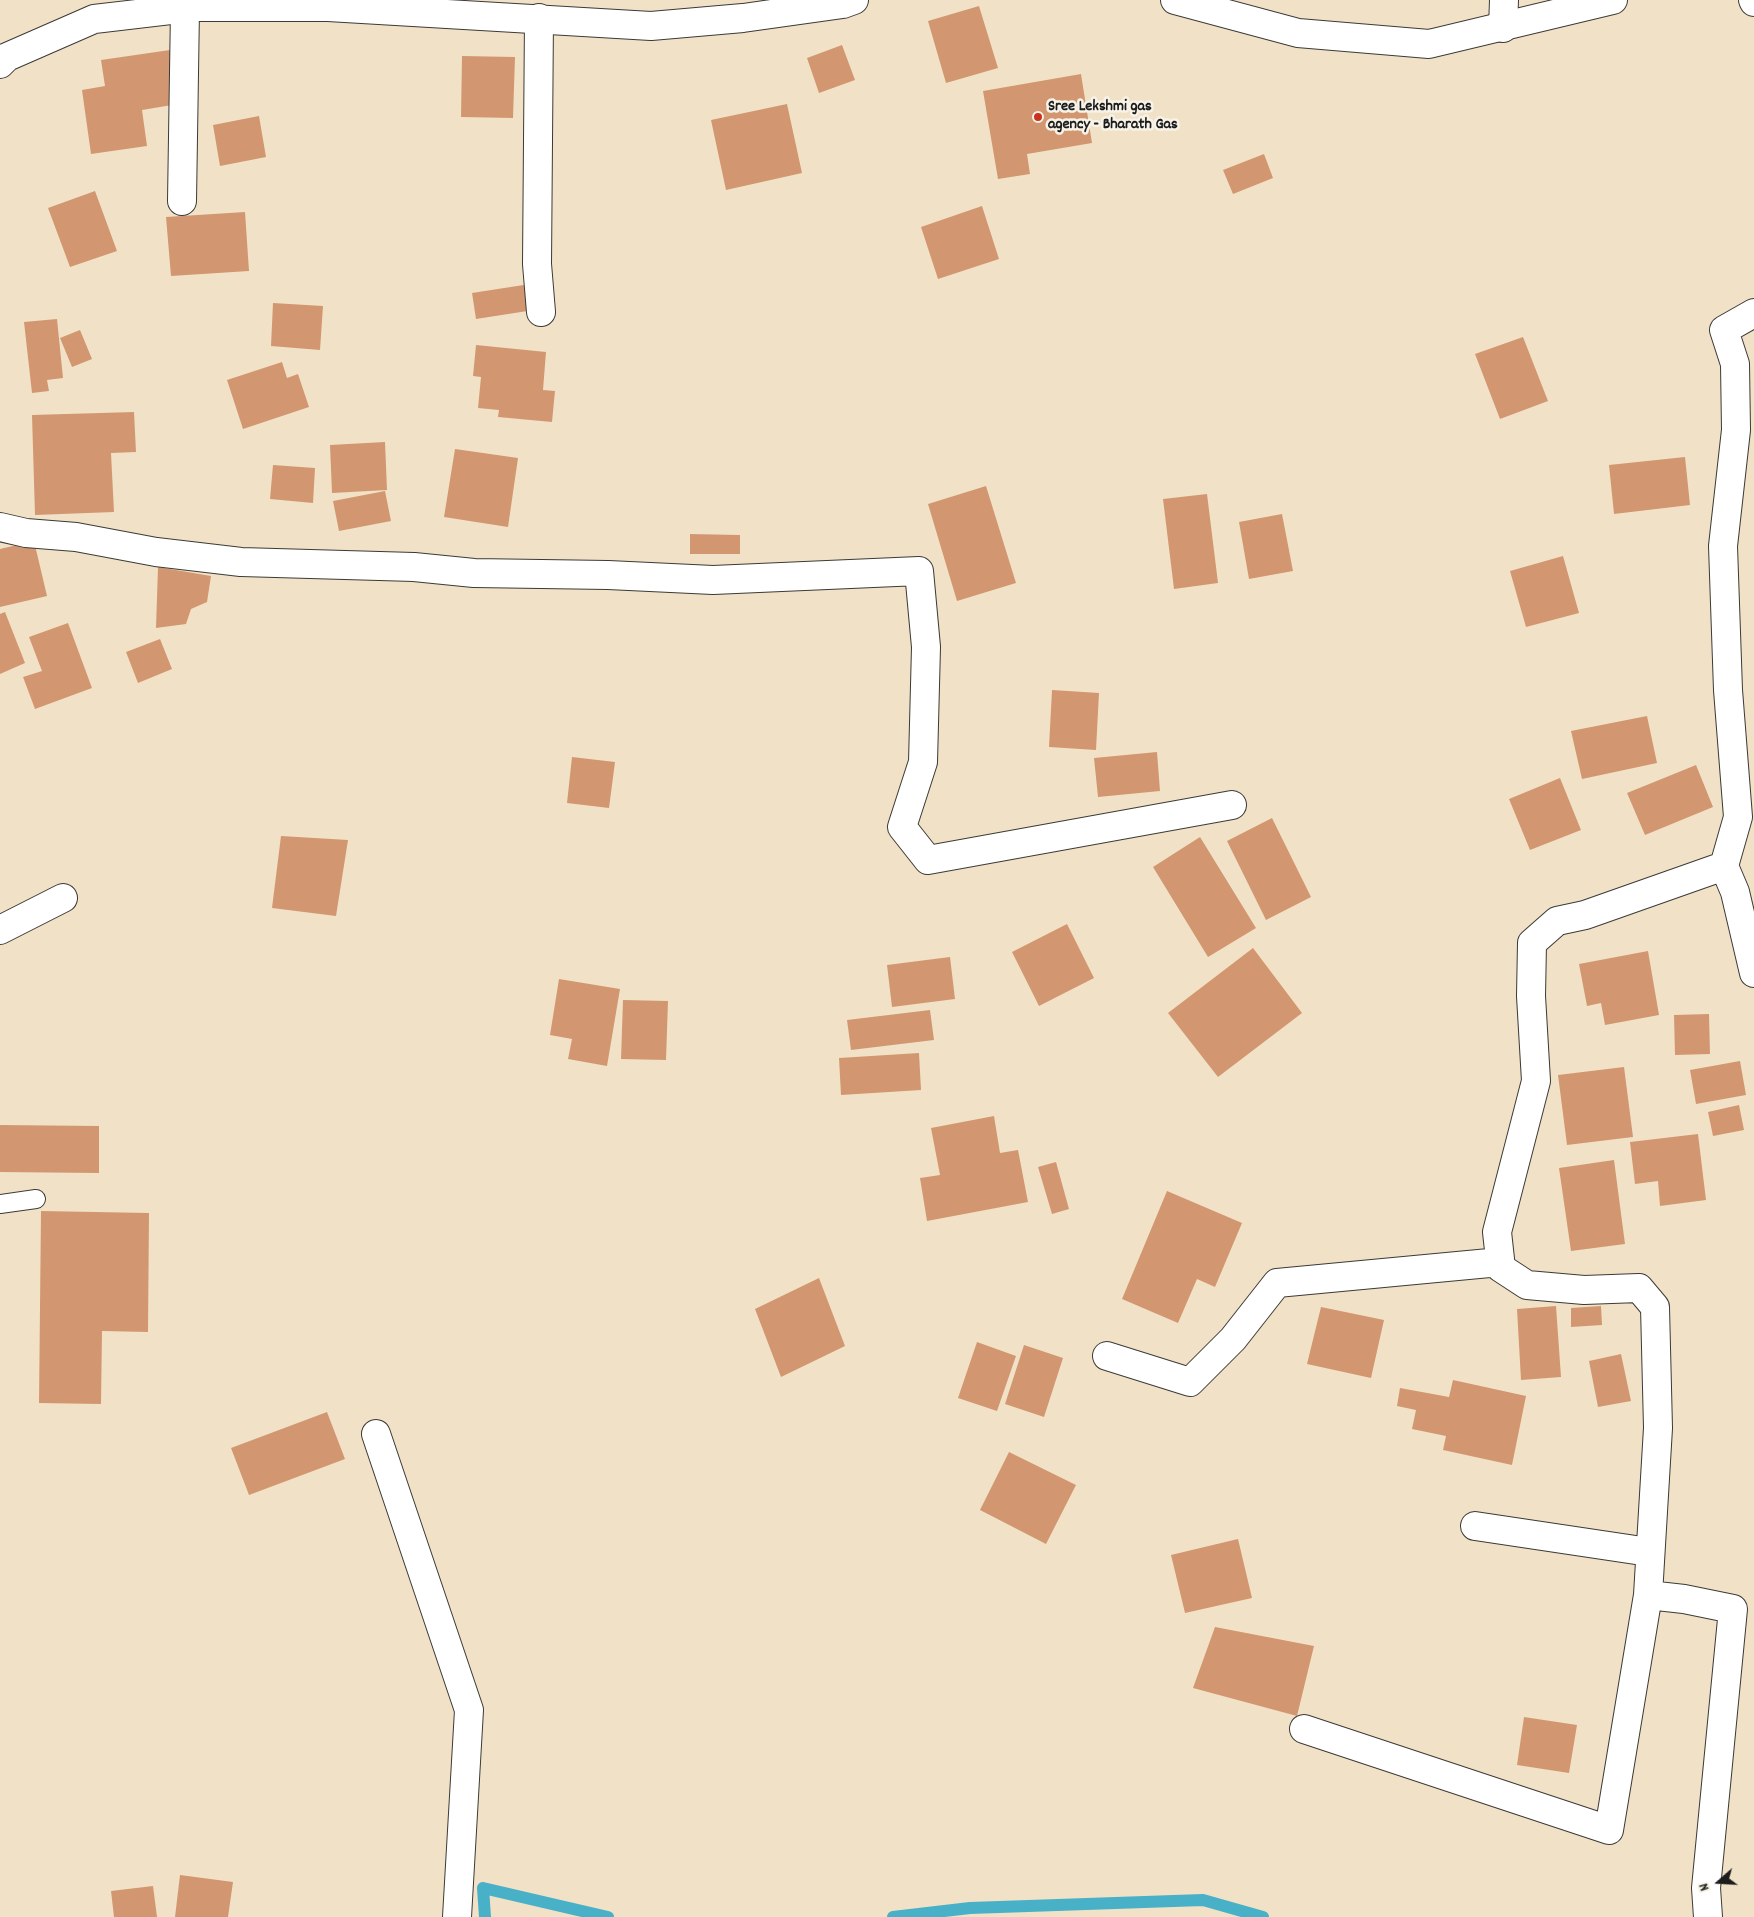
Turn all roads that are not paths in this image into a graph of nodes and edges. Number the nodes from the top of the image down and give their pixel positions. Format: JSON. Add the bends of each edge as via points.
{"nodes":[{"id":1,"x":1175,"y":0,"type":"edge"},
{"id":2,"x":1504,"y":0,"type":"edge"},
{"id":3,"x":1613,"y":0,"type":"edge"},
{"id":4,"x":846,"y":1,"type":"edge"},
{"id":5,"x":186,"y":8,"type":"junction"},
{"id":6,"x":538,"y":18,"type":"junction"},
{"id":7,"x":1503,"y":28,"type":"junction"},
{"id":8,"x":0,"y":64,"type":"edge"},
{"id":9,"x":182,"y":201,"type":"dead end"},
{"id":10,"x":541,"y":312,"type":"dead end"},
{"id":11,"x":1754,"y":312,"type":"edge"},
{"id":12,"x":1744,"y":366,"type":"edge"},
{"id":13,"x":0,"y":527,"type":"edge"},
{"id":14,"x":1232,"y":805,"type":"dead end"},
{"id":15,"x":1724,"y":866,"type":"junction"},
{"id":16,"x":63,"y":898,"type":"dead end"},
{"id":17,"x":0,"y":930,"type":"edge"},
{"id":18,"x":1754,"y":973,"type":"edge"},
{"id":19,"x":36,"y":1199,"type":"dead end"},
{"id":20,"x":0,"y":1204,"type":"edge"},
{"id":21,"x":1500,"y":1262,"type":"junction"},
{"id":22,"x":1107,"y":1356,"type":"dead end"},
{"id":23,"x":376,"y":1434,"type":"dead end"},
{"id":24,"x":1476,"y":1526,"type":"dead end"},
{"id":25,"x":1649,"y":1552,"type":"junction"},
{"id":26,"x":1648,"y":1595,"type":"junction"},
{"id":27,"x":1743,"y":1610,"type":"edge"},
{"id":28,"x":1304,"y":1729,"type":"dead end"},
{"id":29,"x":457,"y":1917,"type":"edge"},
{"id":30,"x":1708,"y":1917,"type":"edge"}],
"edges":[{"from":1,"to":7,"type":"street","via":[[1298,33],[1429,44]]},
{"from":2,"to":7,"type":"street"},
{"from":3,"to":7,"type":"street"},
{"from":4,"to":6,"type":"street","via":[[743,18],[651,26]]},
{"from":5,"to":6,"type":"street","via":[[328,7]]},
{"from":5,"to":8,"type":"street","via":[[94,19],[7,57]]},
{"from":5,"to":9,"type":"street"},
{"from":6,"to":10,"type":"street","via":[[537,264]]},
{"from":11,"to":12,"type":"street","via":[[1724,330]]},
{"from":12,"to":15,"type":"street","via":[[1723,546],[1728,690],[1738,817]]},
{"from":13,"to":14,"type":"street","via":[[241,562],[713,580],[919,571],[926,647],[923,762],[902,827],[928,860]]},
{"from":15,"to":18,"type":"street","via":[[1735,892]]},
{"from":15,"to":21,"type":"street","via":[[1585,915],[1557,921],[1532,943],[1531,996],[1536,1081],[1497,1232]]},
{"from":16,"to":17,"type":"street"},
{"from":19,"to":20,"type":"lane"},
{"from":21,"to":22,"type":"street","via":[[1277,1283],[1233,1339],[1190,1382]]},
{"from":21,"to":25,"type":"street","via":[[1501,1268],[1527,1285],[1584,1290],[1639,1288],[1655,1307],[1658,1428]]},
{"from":23,"to":29,"type":"street","via":[[469,1710]]},
{"from":24,"to":25,"type":"street"},
{"from":25,"to":26,"type":"street"},
{"from":26,"to":27,"type":"street","via":[[1684,1598]]},
{"from":26,"to":28,"type":"street","via":[[1609,1830]]},
{"from":27,"to":30,"type":"street","via":[[1706,1888]]}]}
